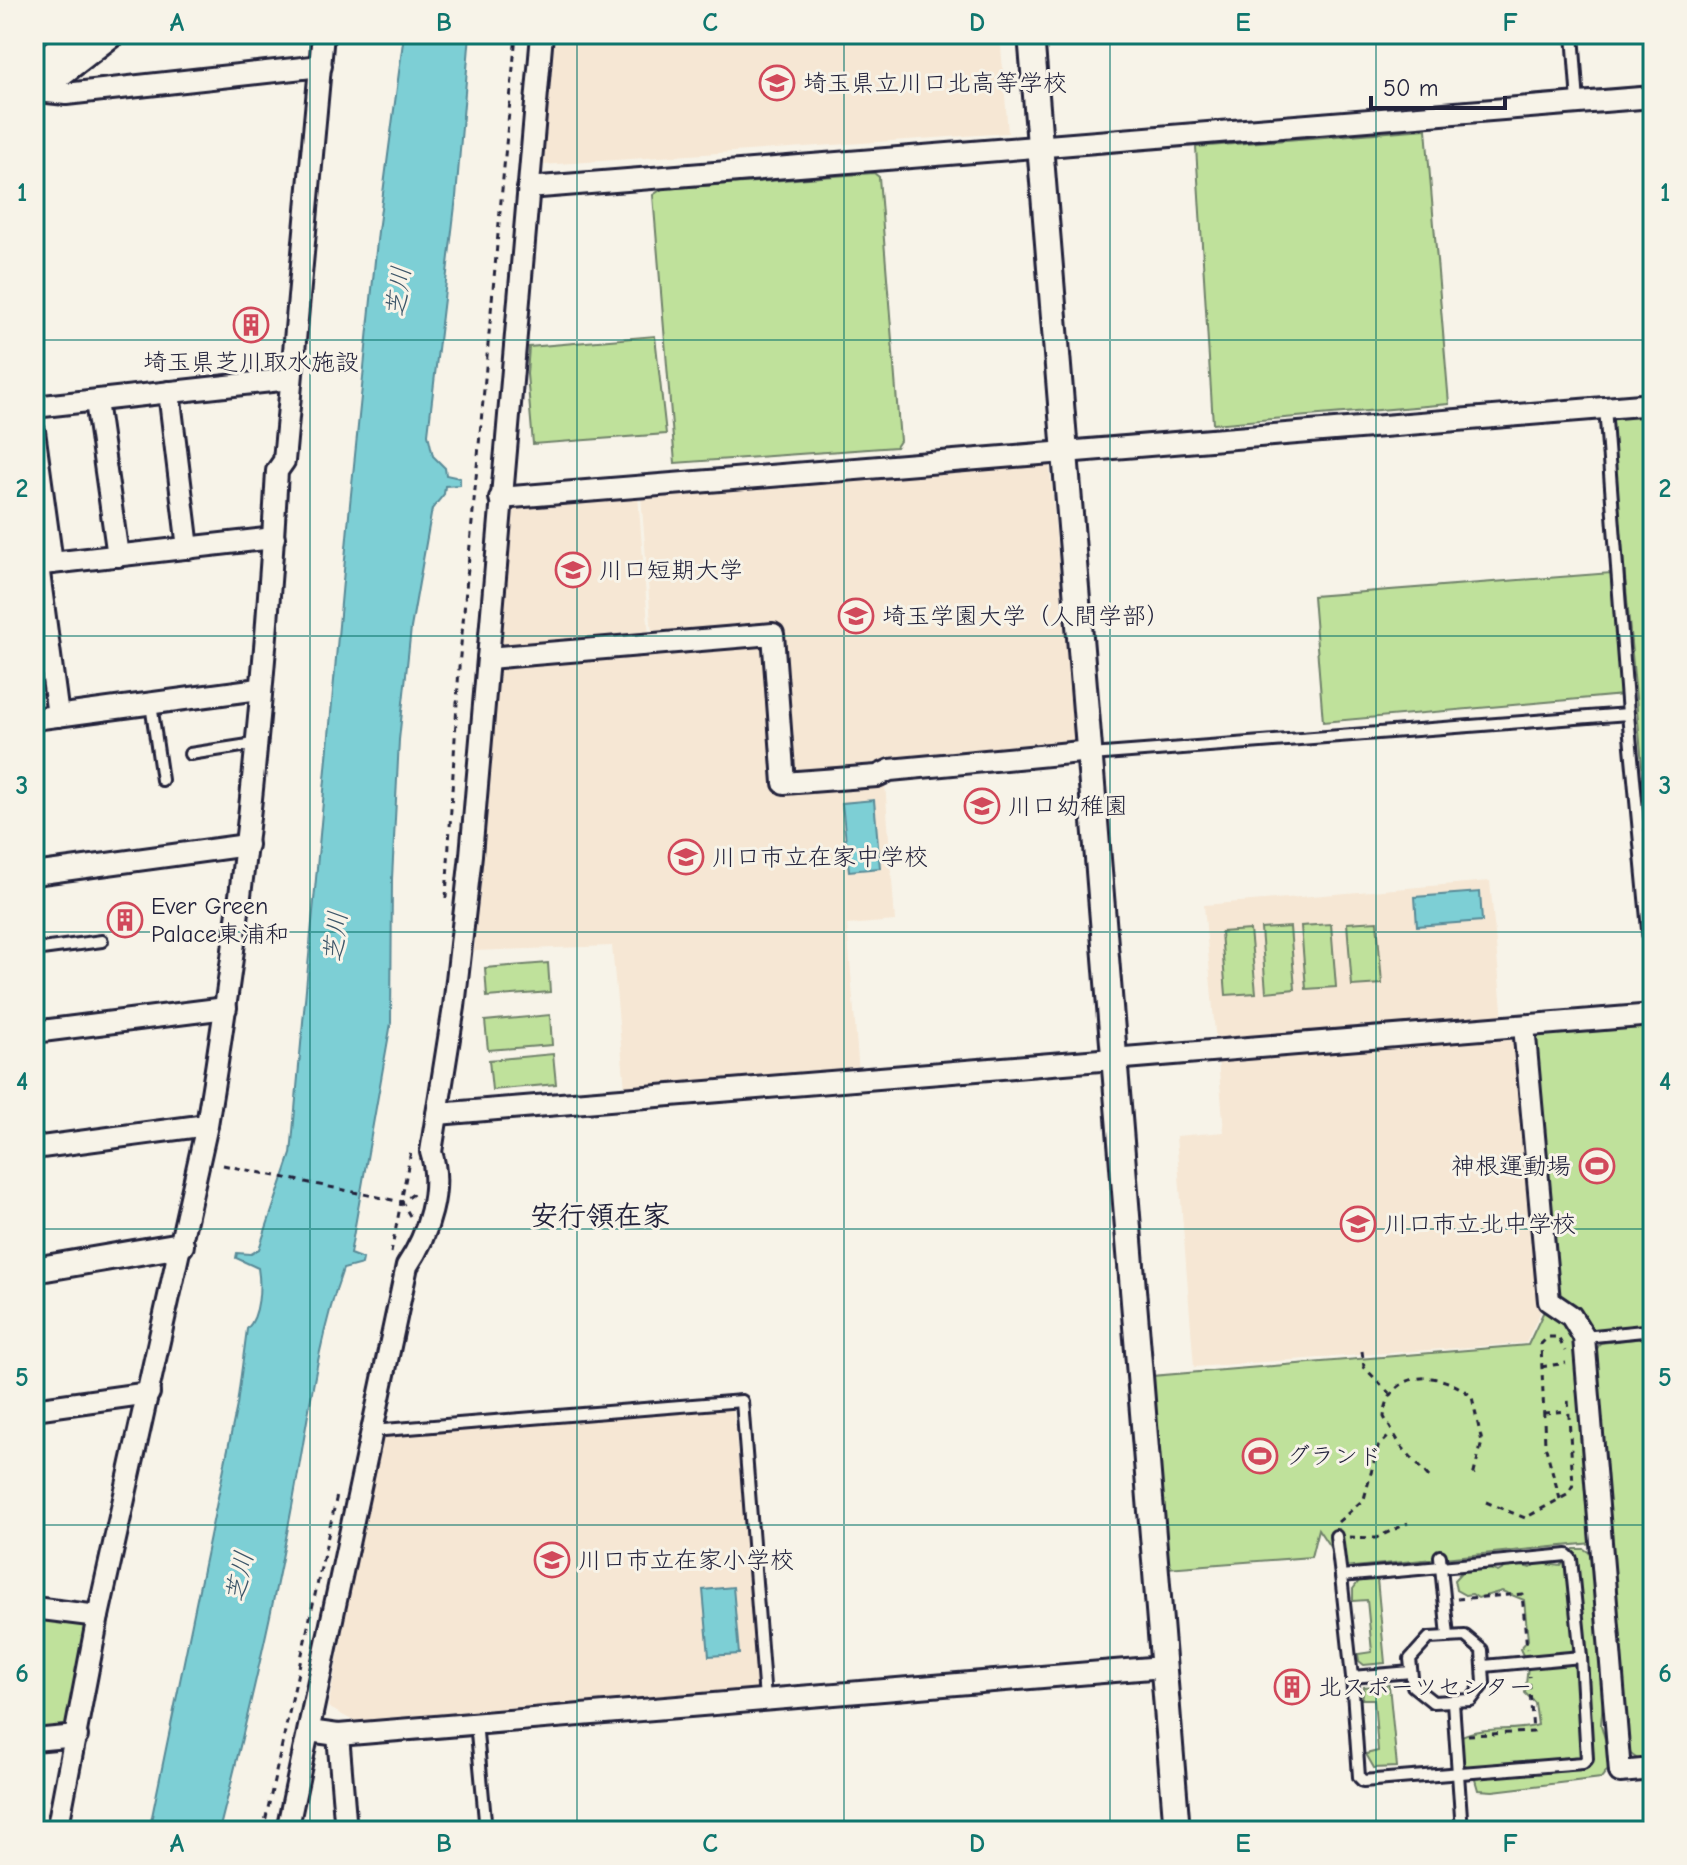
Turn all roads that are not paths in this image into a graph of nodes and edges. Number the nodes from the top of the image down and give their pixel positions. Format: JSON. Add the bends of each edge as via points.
{"nodes":[{"id":1,"x":78,"y":34,"type":"edge"},
{"id":2,"x":323,"y":34,"type":"edge"},
{"id":3,"x":542,"y":34,"type":"edge"},
{"id":4,"x":1031,"y":34,"type":"edge"},
{"id":5,"x":1573,"y":34,"type":"edge"},
{"id":6,"x":107,"y":38,"type":"edge"},
{"id":7,"x":321,"y":66,"type":"junction"},
{"id":8,"x":35,"y":84,"type":"edge"},
{"id":9,"x":1653,"y":97,"type":"edge"},
{"id":10,"x":1578,"y":103,"type":"junction"},
{"id":11,"x":1042,"y":146,"type":"junction"},
{"id":12,"x":528,"y":188,"type":"junction"},
{"id":13,"x":290,"y":379,"type":"junction"},
{"id":14,"x":169,"y":392,"type":"junction"},
{"id":15,"x":96,"y":401,"type":"junction"},
{"id":16,"x":1653,"y":404,"type":"edge"},
{"id":17,"x":34,"y":407,"type":"edge"},
{"id":18,"x":1605,"y":407,"type":"junction"},
{"id":19,"x":34,"y":431,"type":"edge"},
{"id":20,"x":1066,"y":451,"type":"junction"},
{"id":21,"x":500,"y":498,"type":"junction"},
{"id":22,"x":274,"y":538,"type":"junction"},
{"id":23,"x":188,"y":548,"type":"junction"},
{"id":24,"x":118,"y":556,"type":"junction"},
{"id":25,"x":41,"y":565,"type":"edge"},
{"id":26,"x":488,"y":658,"type":"junction"},
{"id":27,"x":259,"y":689,"type":"junction"},
{"id":28,"x":151,"y":704,"type":"junction"},
{"id":29,"x":1628,"y":714,"type":"junction"},
{"id":30,"x":58,"y":716,"type":"junction"},
{"id":31,"x":34,"y":719,"type":"edge"},
{"id":32,"x":255,"y":744,"type":"junction"},
{"id":33,"x":1091,"y":753,"type":"junction"},
{"id":34,"x":190,"y":754,"type":"dead end"},
{"id":35,"x":162,"y":780,"type":"dead end"},
{"id":36,"x":247,"y":845,"type":"junction"},
{"id":37,"x":34,"y":874,"type":"edge"},
{"id":38,"x":102,"y":941,"type":"dead end"},
{"id":39,"x":34,"y":950,"type":"edge"},
{"id":40,"x":1653,"y":984,"type":"edge"},
{"id":41,"x":226,"y":1008,"type":"junction"},
{"id":42,"x":1653,"y":1015,"type":"edge"},
{"id":43,"x":1524,"y":1026,"type":"junction"},
{"id":44,"x":34,"y":1032,"type":"edge"},
{"id":45,"x":1116,"y":1060,"type":"junction"},
{"id":46,"x":437,"y":1114,"type":"junction"},
{"id":47,"x":207,"y":1125,"type":"junction"},
{"id":48,"x":34,"y":1148,"type":"edge"},
{"id":49,"x":181,"y":1245,"type":"junction"},
{"id":50,"x":34,"y":1270,"type":"edge"},
{"id":51,"x":1653,"y":1330,"type":"edge"},
{"id":52,"x":1584,"y":1337,"type":"junction"},
{"id":53,"x":149,"y":1393,"type":"junction"},
{"id":54,"x":34,"y":1409,"type":"edge"},
{"id":55,"x":372,"y":1431,"type":"junction"},
{"id":56,"x":36,"y":1478,"type":"edge"},
{"id":57,"x":34,"y":1495,"type":"edge"},
{"id":58,"x":1336,"y":1536,"type":"road end"},
{"id":59,"x":1441,"y":1562,"type":"junction"},
{"id":60,"x":1341,"y":1576,"type":"junction"},
{"id":61,"x":34,"y":1608,"type":"edge"},
{"id":62,"x":98,"y":1616,"type":"junction"},
{"id":63,"x":1448,"y":1636,"type":"junction"},
{"id":64,"x":1581,"y":1657,"type":"junction"},
{"id":65,"x":1484,"y":1666,"type":"junction"},
{"id":66,"x":1163,"y":1667,"type":"junction"},
{"id":67,"x":1411,"y":1672,"type":"junction"},
{"id":68,"x":1352,"y":1677,"type":"junction"},
{"id":69,"x":765,"y":1699,"type":"junction"},
{"id":70,"x":1453,"y":1702,"type":"junction"},
{"id":71,"x":476,"y":1722,"type":"junction"},
{"id":72,"x":309,"y":1731,"type":"junction"},
{"id":73,"x":338,"y":1735,"type":"junction"},
{"id":74,"x":77,"y":1736,"type":"junction"},
{"id":75,"x":34,"y":1740,"type":"edge"},
{"id":76,"x":1653,"y":1769,"type":"edge"},
{"id":77,"x":1458,"y":1774,"type":"junction"},
{"id":78,"x":57,"y":1831,"type":"edge"},
{"id":79,"x":287,"y":1831,"type":"edge"},
{"id":80,"x":346,"y":1831,"type":"edge"},
{"id":81,"x":486,"y":1831,"type":"edge"},
{"id":82,"x":1177,"y":1831,"type":"edge"},
{"id":83,"x":1462,"y":1831,"type":"edge"}],
"edges":[{"from":1,"to":8,"type":"street"},
{"from":2,"to":7,"type":"street"},
{"from":3,"to":12,"type":"street"},
{"from":4,"to":11,"type":"street"},
{"from":5,"to":10,"type":"lane"},
{"from":6,"to":8,"type":"street"},
{"from":7,"to":8,"type":"street","via":[[66,94]]},
{"from":7,"to":13,"type":"street"},
{"from":9,"to":10,"type":"street"},
{"from":10,"to":11,"type":"street"},
{"from":11,"to":12,"type":"street"},
{"from":11,"to":20,"type":"street"},
{"from":12,"to":21,"type":"street"},
{"from":13,"to":14,"type":"street"},
{"from":13,"to":22,"type":"street"},
{"from":14,"to":15,"type":"street"},
{"from":14,"to":23,"type":"street"},
{"from":15,"to":17,"type":"street"},
{"from":15,"to":24,"type":"street"},
{"from":16,"to":18,"type":"street"},
{"from":18,"to":20,"type":"street"},
{"from":18,"to":29,"type":"lane"},
{"from":19,"to":25,"type":"street"},
{"from":20,"to":21,"type":"street"},
{"from":20,"to":33,"type":"street"},
{"from":21,"to":26,"type":"street"},
{"from":22,"to":23,"type":"street"},
{"from":22,"to":27,"type":"street"},
{"from":23,"to":24,"type":"street"},
{"from":24,"to":25,"type":"street"},
{"from":25,"to":30,"type":"street"},
{"from":26,"to":33,"type":"street","via":[[773,634],[784,783]]},
{"from":26,"to":46,"type":"street","via":[[467,886]]},
{"from":27,"to":28,"type":"street"},
{"from":27,"to":32,"type":"street"},
{"from":28,"to":30,"type":"street"},
{"from":28,"to":35,"type":"lane"},
{"from":29,"to":33,"type":"lane"},
{"from":29,"to":40,"type":"lane"},
{"from":30,"to":31,"type":"street"},
{"from":32,"to":34,"type":"lane"},
{"from":32,"to":36,"type":"street"},
{"from":33,"to":45,"type":"street"},
{"from":36,"to":37,"type":"street"},
{"from":36,"to":41,"type":"street"},
{"from":38,"to":39,"type":"lane"},
{"from":41,"to":44,"type":"street"},
{"from":41,"to":47,"type":"street"},
{"from":42,"to":43,"type":"street"},
{"from":43,"to":45,"type":"street"},
{"from":43,"to":52,"type":"street","via":[[1549,1301],[1571,1316]]},
{"from":45,"to":46,"type":"street"},
{"from":45,"to":66,"type":"street"},
{"from":46,"to":55,"type":"street","via":[[431,1152],[437,1173],[423,1242],[407,1266]]},
{"from":47,"to":48,"type":"street"},
{"from":47,"to":49,"type":"street"},
{"from":49,"to":50,"type":"street"},
{"from":49,"to":53,"type":"street"},
{"from":51,"to":52,"type":"lane"},
{"from":52,"to":76,"type":"street","via":[[1620,1772]]},
{"from":53,"to":54,"type":"street"},
{"from":53,"to":62,"type":"street"},
{"from":55,"to":69,"type":"lane","via":[[742,1401]]},
{"from":55,"to":72,"type":"street"},
{"from":56,"to":57,"type":"lane"},
{"from":58,"to":60,"type":"lane"},
{"from":59,"to":60,"type":"lane"},
{"from":59,"to":63,"type":"lane"},
{"from":59,"to":64,"type":"lane","via":[[1567,1555]]},
{"from":60,"to":68,"type":"lane"},
{"from":61,"to":62,"type":"street"},
{"from":62,"to":74,"type":"street"},
{"from":63,"to":65,"type":"lane","via":[[1465,1636],[1482,1650]]},
{"from":63,"to":67,"type":"lane","via":[[1429,1638],[1410,1659]]},
{"from":64,"to":65,"type":"lane"},
{"from":64,"to":77,"type":"lane","via":[[1587,1759],[1583,1763]]},
{"from":65,"to":70,"type":"lane","via":[[1484,1683],[1471,1700]]},
{"from":66,"to":69,"type":"street"},
{"from":66,"to":82,"type":"street"},
{"from":67,"to":68,"type":"lane"},
{"from":67,"to":70,"type":"lane","via":[[1413,1686],[1433,1702]]},
{"from":68,"to":77,"type":"lane","via":[[1363,1781]]},
{"from":69,"to":71,"type":"street"},
{"from":70,"to":77,"type":"lane"},
{"from":71,"to":73,"type":"street"},
{"from":71,"to":81,"type":"lane"},
{"from":72,"to":73,"type":"street"},
{"from":72,"to":79,"type":"street"},
{"from":73,"to":80,"type":"street"},
{"from":74,"to":75,"type":"street"},
{"from":74,"to":78,"type":"street"},
{"from":77,"to":83,"type":"lane"}]}
